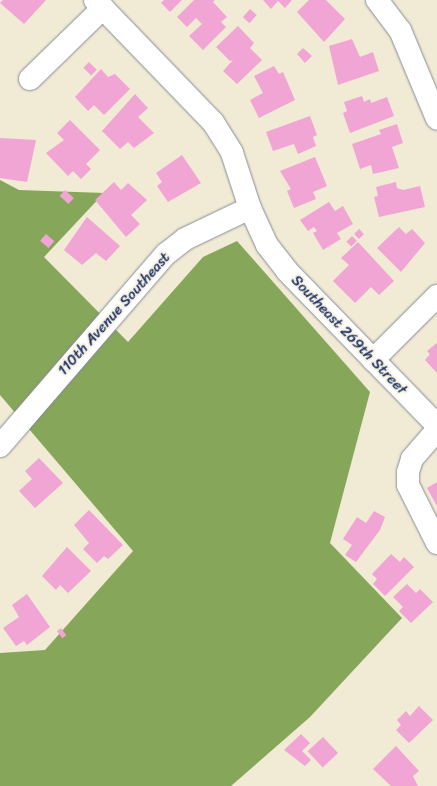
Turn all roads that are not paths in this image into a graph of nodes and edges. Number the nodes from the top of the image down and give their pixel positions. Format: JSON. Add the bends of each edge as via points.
{"nodes":[{"id":1,"x":377,"y":0,"type":"edge"},
{"id":2,"x":99,"y":4,"type":"edge"},
{"id":3,"x":30,"y":79,"type":"dead end"},
{"id":4,"x":437,"y":119,"type":"edge"},
{"id":5,"x":250,"y":208,"type":"junction"},
{"id":6,"x":437,"y":296,"type":"edge"},
{"id":7,"x":373,"y":360,"type":"junction"},
{"id":8,"x":437,"y":425,"type":"edge"},
{"id":9,"x":437,"y":430,"type":"edge"},
{"id":10,"x":0,"y":446,"type":"edge"},
{"id":11,"x":437,"y":543,"type":"edge"}],
"edges":[{"from":1,"to":4,"type":"street","via":[[404,37]]},
{"from":2,"to":3,"type":"street"},
{"from":2,"to":5,"type":"street","name":"Southeast 269th Street","via":[[213,122],[232,153]]},
{"from":5,"to":7,"type":"street","name":"Southeast 269th Street","via":[[267,245],[287,271]]},
{"from":5,"to":10,"type":"street","name":"110th Avenue Southeast","via":[[185,239],[166,254]]},
{"from":6,"to":7,"type":"street"},
{"from":7,"to":8,"type":"street","name":"Southeast 269th Street"},
{"from":9,"to":11,"type":"street","via":[[412,459],[408,472],[408,485]]}]}
